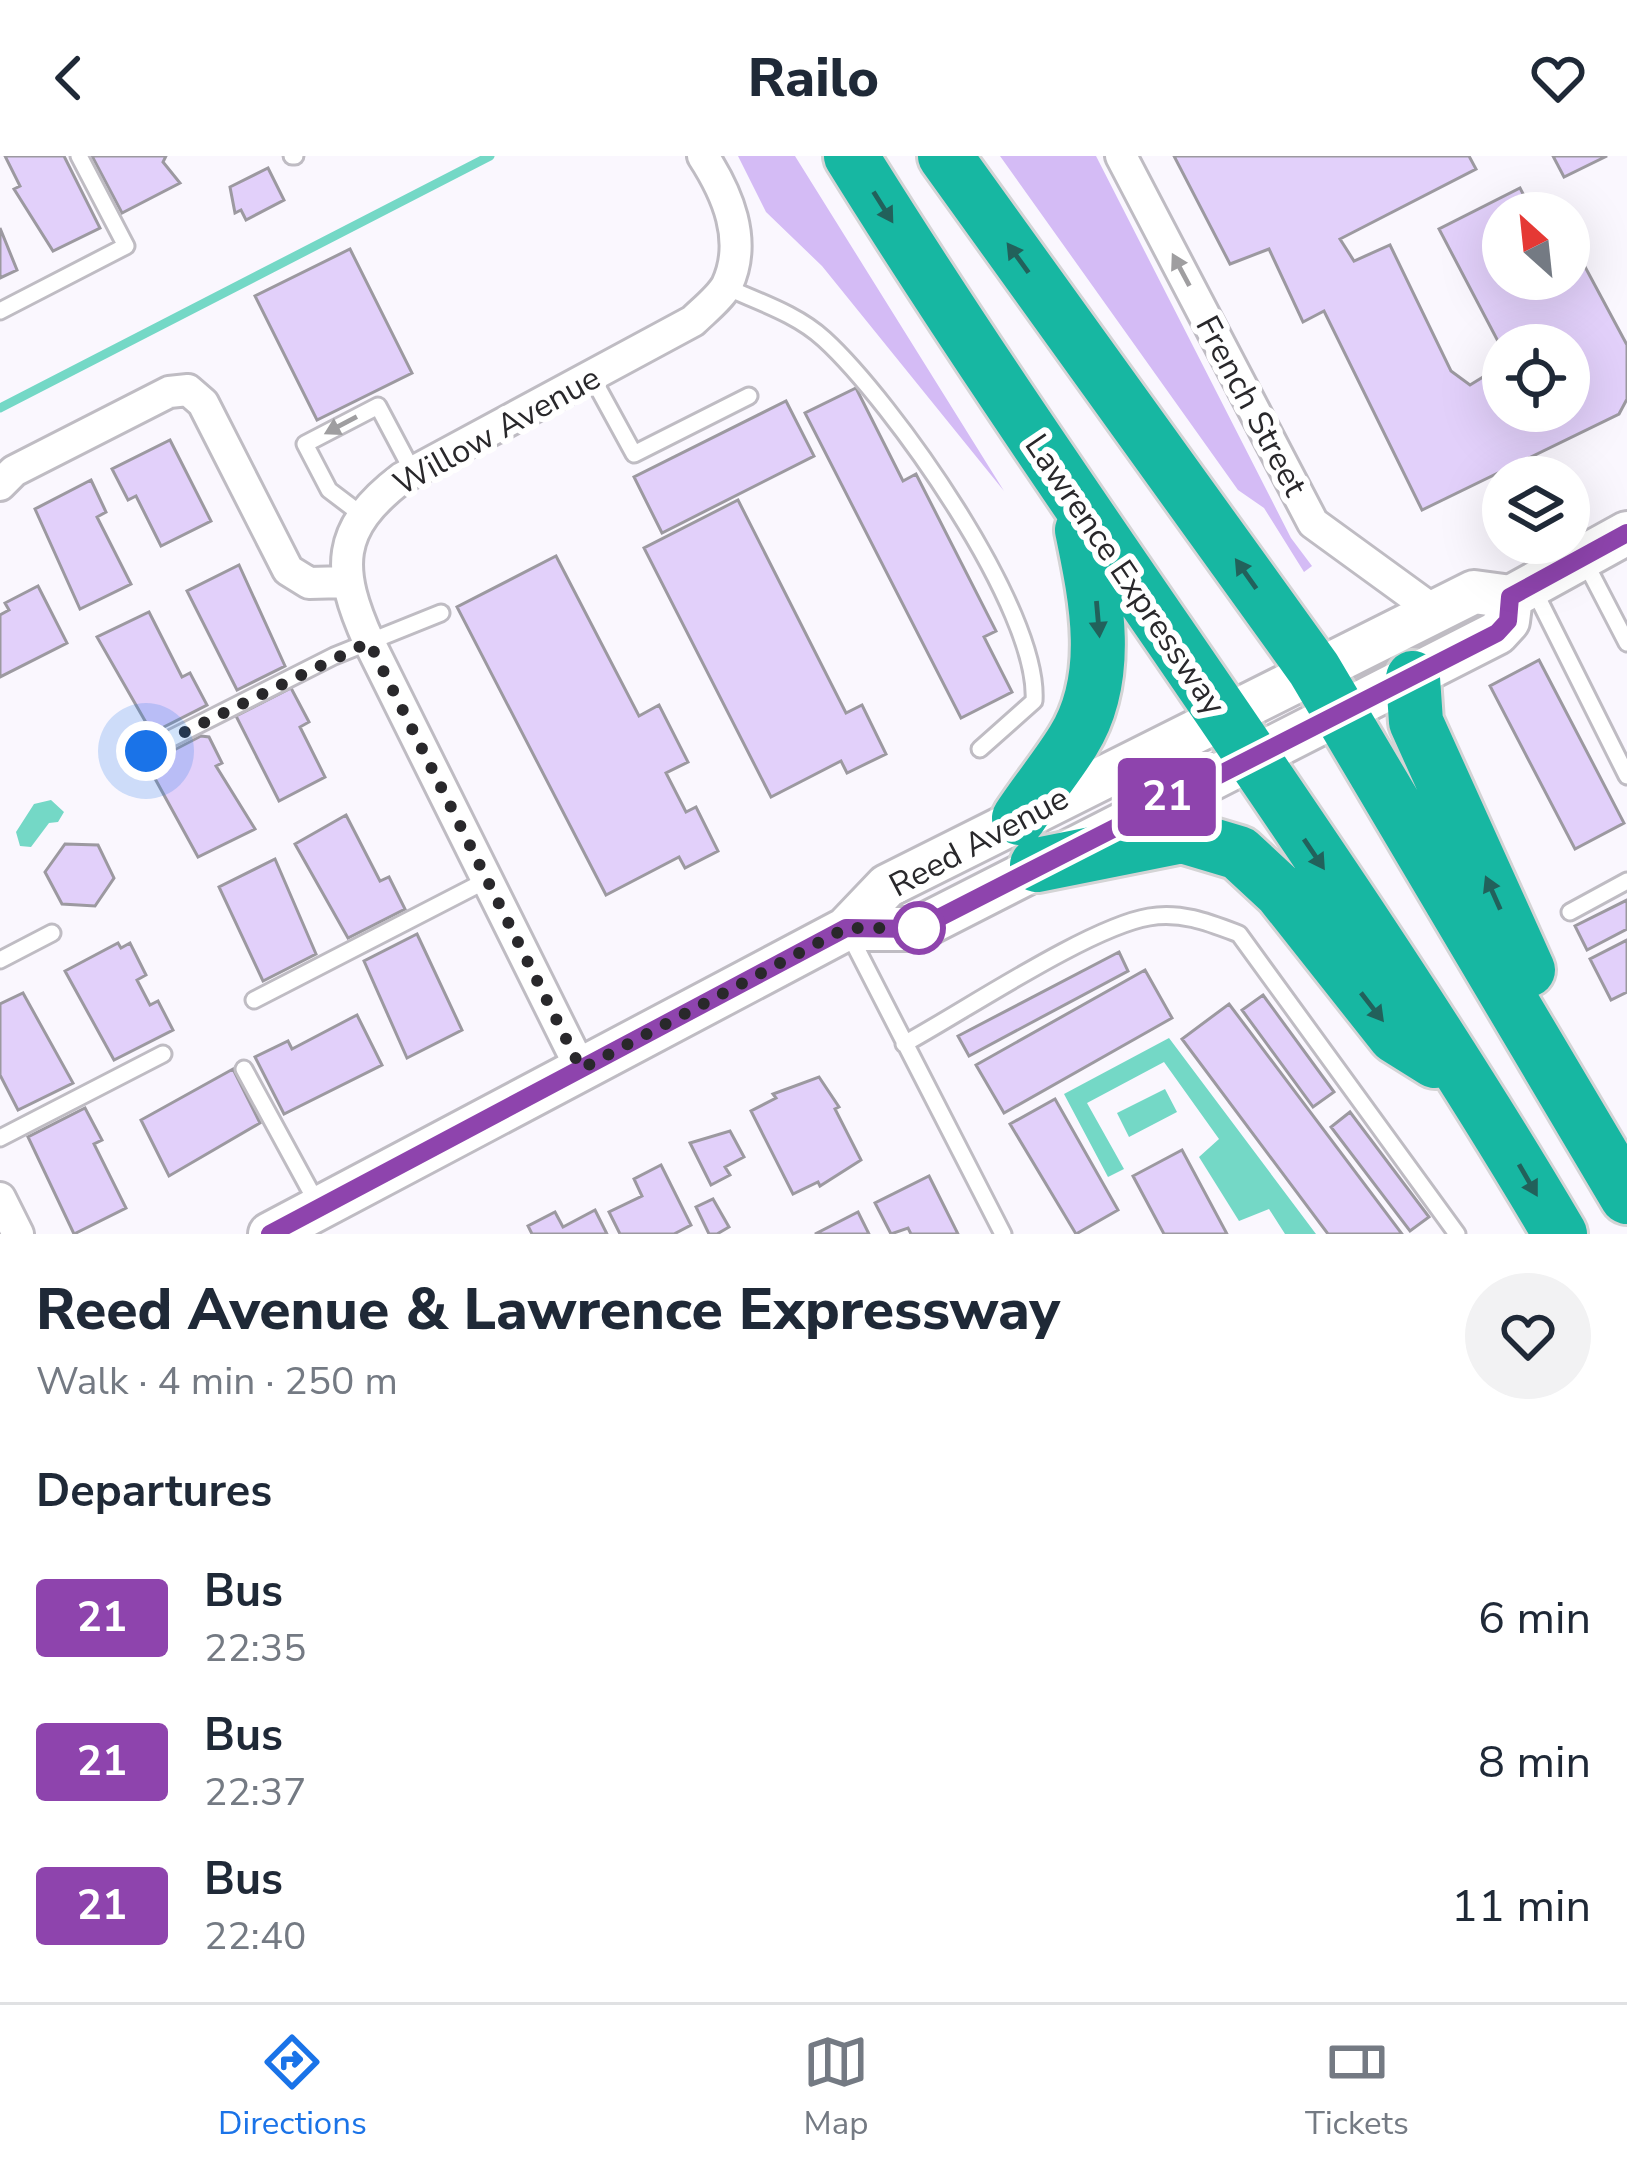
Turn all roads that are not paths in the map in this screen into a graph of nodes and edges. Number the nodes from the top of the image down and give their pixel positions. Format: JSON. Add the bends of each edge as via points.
{"nodes":[{"id":1,"x":79,"y":156,"type":"edge"},
{"id":2,"x":703,"y":156,"type":"edge"},
{"id":3,"x":851,"y":156,"type":"edge"},
{"id":4,"x":945,"y":156,"type":"edge"},
{"id":5,"x":1121,"y":156,"type":"edge"},
{"id":6,"x":726,"y":287,"type":"junction"},
{"id":7,"x":0,"y":311,"type":"edge"},
{"id":8,"x":593,"y":379,"type":"junction"},
{"id":9,"x":749,"y":397,"type":"dead end"},
{"id":10,"x":413,"y":472,"type":"junction"},
{"id":11,"x":0,"y":485,"type":"edge"},
{"id":12,"x":1077,"y":504,"type":"junction"},
{"id":13,"x":362,"y":515,"type":"junction"},
{"id":14,"x":1627,"y":532,"type":"edge"},
{"id":15,"x":1590,"y":553,"type":"edge"},
{"id":16,"x":1570,"y":564,"type":"edge"},
{"id":17,"x":1587,"y":564,"type":"edge"},
{"id":18,"x":347,"y":583,"type":"junction"},
{"id":19,"x":1521,"y":591,"type":"junction"},
{"id":20,"x":1434,"y":611,"type":"junction"},
{"id":21,"x":441,"y":613,"type":"dead end"},
{"id":22,"x":369,"y":642,"type":"junction"},
{"id":23,"x":1627,"y":643,"type":"edge"},
{"id":24,"x":1413,"y":677,"type":"junction"},
{"id":25,"x":1327,"y":691,"type":"junction"},
{"id":26,"x":1235,"y":738,"type":"junction"},
{"id":27,"x":980,"y":748,"type":"dead end"},
{"id":28,"x":146,"y":751,"type":"dead end"},
{"id":29,"x":1627,"y":776,"type":"edge"},
{"id":30,"x":1028,"y":841,"type":"junction"},
{"id":31,"x":487,"y":880,"type":"junction"},
{"id":32,"x":1627,"y":881,"type":"edge"},
{"id":33,"x":1570,"y":912,"type":"dead end"},
{"id":34,"x":846,"y":928,"type":"junction"},
{"id":35,"x":52,"y":933,"type":"dead end"},
{"id":36,"x":0,"y":960,"type":"edge"},
{"id":37,"x":254,"y":1000,"type":"dead end"},
{"id":38,"x":904,"y":1044,"type":"junction"},
{"id":39,"x":164,"y":1054,"type":"dead end"},
{"id":40,"x":244,"y":1069,"type":"dead end"},
{"id":41,"x":581,"y":1069,"type":"junction"},
{"id":42,"x":1472,"y":1085,"type":"junction"},
{"id":43,"x":0,"y":1138,"type":"edge"},
{"id":44,"x":1627,"y":1194,"type":"edge"},
{"id":45,"x":0,"y":1198,"type":"edge"},
{"id":46,"x":320,"y":1208,"type":"junction"},
{"id":47,"x":18,"y":1234,"type":"edge"},
{"id":48,"x":270,"y":1234,"type":"edge"},
{"id":49,"x":1003,"y":1234,"type":"edge"},
{"id":50,"x":1457,"y":1234,"type":"edge"},
{"id":51,"x":1560,"y":1234,"type":"edge"}],
"edges":[{"from":1,"to":7,"type":"lane","via":[[127,247]]},
{"from":2,"to":6,"type":"street","via":[[727,193],[736,242]]},
{"from":3,"to":12,"type":"highway","name":"Lawrence Expressway","one_way":true},
{"from":25,"to":4,"type":"highway","one_way":true},
{"from":20,"to":5,"type":"street","name":"French Street","one_way":true,"via":[[1313,523]]},
{"from":6,"to":8,"type":"street","name":"Willow Avenue","via":[[693,322]]},
{"from":6,"to":27,"type":"lane","via":[[825,340],[932,467],[1025,638],[1035,683],[1034,700]]},
{"from":8,"to":9,"type":"lane","via":[[634,454]]},
{"from":8,"to":10,"type":"street","name":"Willow Avenue"},
{"from":10,"to":13,"type":"street","name":"Willow Avenue"},
{"from":10,"to":13,"type":"lane","one_way":true,"via":[[378,406],[305,444],[329,490]]},
{"from":11,"to":18,"type":"street","via":[[169,392],[188,390],[203,403],[288,570],[309,583]]},
{"from":12,"to":26,"type":"highway","name":"Lawrence Expressway"},
{"from":12,"to":30,"type":"highway","one_way":true,"via":[[1100,638],[1073,740]]},
{"from":13,"to":18,"type":"street","name":"Willow Avenue","via":[[346,554]]},
{"from":14,"to":15,"type":"main road"},
{"from":16,"to":19,"type":"main road"},
{"from":17,"to":23,"type":"lane"},
{"from":18,"to":22,"type":"street"},
{"from":19,"to":20,"type":"main road","via":[[1474,592]]},
{"from":19,"to":24,"type":"main road","via":[[1497,633]]},
{"from":19,"to":29,"type":"lane"},
{"from":20,"to":25,"type":"main road"},
{"from":21,"to":22,"type":"lane"},
{"from":22,"to":28,"type":"lane"},
{"from":22,"to":31,"type":"street"},
{"from":24,"to":25,"type":"main road"},
{"from":44,"to":24,"type":"highway","one_way":true,"via":[[1416,722]]},
{"from":25,"to":26,"type":"main road","name":"Reed Avenue"},
{"from":25,"to":44,"type":"highway"},
{"from":26,"to":30,"type":"main road","name":"Reed Avenue"},
{"from":26,"to":42,"type":"highway","name":"Lawrence Expressway","one_way":true},
{"from":30,"to":34,"type":"main road","name":"Reed Avenue","via":[[887,886]]},
{"from":30,"to":42,"type":"highway","one_way":true,"via":[[1182,836],[1239,853],[1281,892],[1395,1036]]},
{"from":31,"to":37,"type":"lane"},
{"from":31,"to":41,"type":"street"},
{"from":32,"to":33,"type":"lane"},
{"from":34,"to":38,"type":"lane"},
{"from":34,"to":41,"type":"main road","name":"Reed Avenue"},
{"from":35,"to":36,"type":"lane"},
{"from":38,"to":49,"type":"lane"},
{"from":38,"to":50,"type":"lane","via":[[1107,932],[1150,916],[1192,917],[1239,934]]},
{"from":39,"to":43,"type":"lane"},
{"from":40,"to":46,"type":"lane"},
{"from":41,"to":46,"type":"main road","name":"Reed Avenue"},
{"from":42,"to":51,"type":"highway","name":"Lawrence Expressway","one_way":true},
{"from":45,"to":47,"type":"street"},
{"from":46,"to":48,"type":"main road","name":"Reed Avenue"}]}
